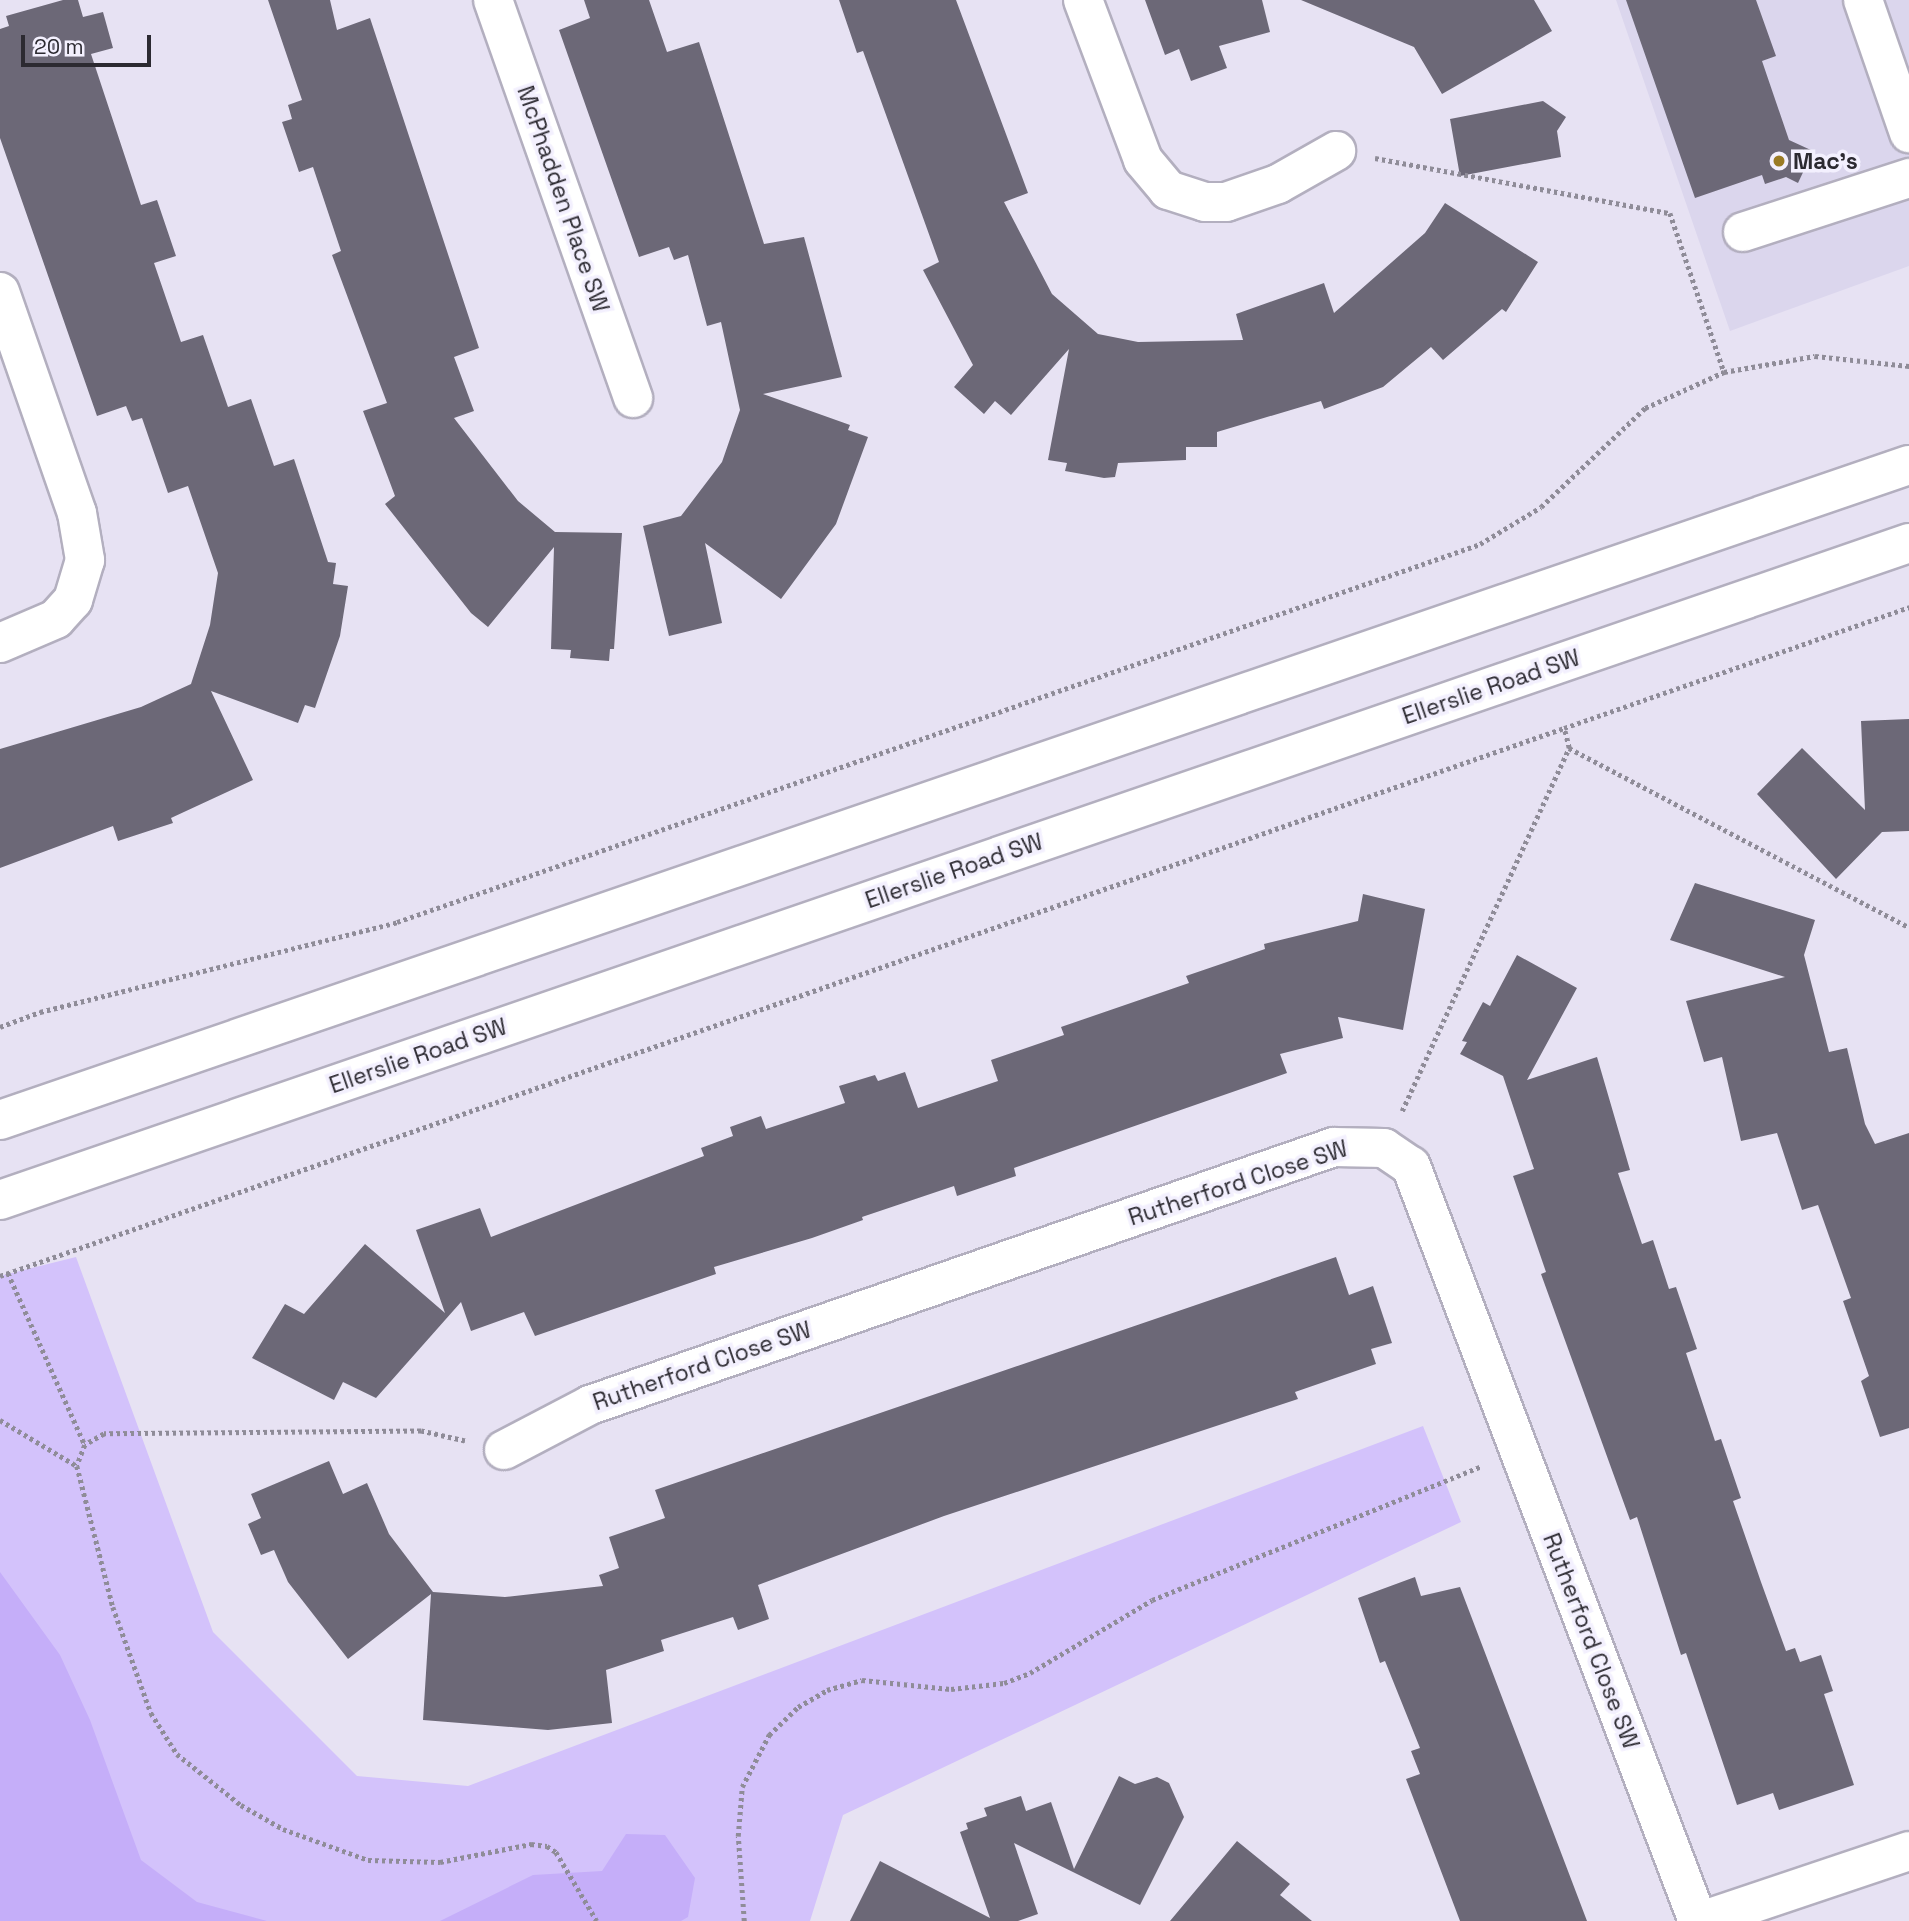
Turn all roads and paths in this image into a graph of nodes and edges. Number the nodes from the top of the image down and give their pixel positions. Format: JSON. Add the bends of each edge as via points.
{"nodes":[{"id":1,"x":493,"y":0,"type":"edge"},
{"id":2,"x":1083,"y":0,"type":"edge"},
{"id":3,"x":1863,"y":0,"type":"edge"},
{"id":4,"x":1909,"y":133,"type":"edge"},
{"id":5,"x":1336,"y":151,"type":"joint"},
{"id":6,"x":1909,"y":178,"type":"edge"},
{"id":7,"x":1743,"y":232,"type":"dead end"},
{"id":8,"x":0,"y":292,"type":"edge"},
{"id":9,"x":1909,"y":366,"type":"edge"},
{"id":10,"x":1724,"y":372,"type":"junction"},
{"id":11,"x":633,"y":398,"type":"dead end"},
{"id":12,"x":1909,"y":465,"type":"edge"},
{"id":13,"x":1909,"y":542,"type":"edge"},
{"id":14,"x":1909,"y":607,"type":"edge"},
{"id":15,"x":0,"y":643,"type":"edge"},
{"id":16,"x":1564,"y":728,"type":"junction"},
{"id":17,"x":1569,"y":747,"type":"junction"},
{"id":18,"x":1909,"y":927,"type":"edge"},
{"id":19,"x":0,"y":1027,"type":"edge"},
{"id":20,"x":0,"y":1120,"type":"edge"},
{"id":21,"x":1384,"y":1148,"type":"junction"},
{"id":22,"x":0,"y":1200,"type":"edge"},
{"id":23,"x":8,"y":1273,"type":"junction"},
{"id":24,"x":0,"y":1276,"type":"edge"},
{"id":25,"x":0,"y":1420,"type":"edge"},
{"id":26,"x":85,"y":1445,"type":"junction"},
{"id":27,"x":504,"y":1450,"type":"joint"},
{"id":28,"x":1519,"y":1452,"type":"junction"},
{"id":29,"x":77,"y":1466,"type":"junction"},
{"id":30,"x":1909,"y":1850,"type":"edge"},
{"id":31,"x":597,"y":1921,"type":"edge"},
{"id":32,"x":744,"y":1921,"type":"edge"},
{"id":33,"x":1700,"y":1921,"type":"edge"}],
"edges":[{"from":1,"to":11,"type":"main road","name":"McPhadden Place SW"},
{"from":2,"to":5,"type":"main road","via":[[1143,160],[1155,180],[1168,190],[1205,202],[1226,202],[1278,184]]},
{"from":3,"to":4,"type":"main road"},
{"from":5,"to":10,"type":"path","via":[[1670,213]]},
{"from":6,"to":7,"type":"main road"},
{"from":8,"to":15,"type":"main road","via":[[77,513],[85,559],[73,600],[56,619]]},
{"from":9,"to":10,"type":"path","via":[[1815,356]]},
{"from":10,"to":19,"type":"path","via":[[1645,408],[1541,507],[1480,544],[397,922],[40,1012]]},
{"from":12,"to":20,"type":"main road"},
{"from":13,"to":22,"type":"main road","name":"Ellerslie Road SW"},
{"from":14,"to":16,"type":"path"},
{"from":16,"to":17,"type":"path"},
{"from":16,"to":23,"type":"path"},
{"from":17,"to":18,"type":"path"},
{"from":17,"to":21,"type":"path"},
{"from":21,"to":27,"type":"main road","name":"Rutherford Close SW","via":[[1334,1147],[590,1405]]},
{"from":21,"to":28,"type":"main road","name":"Rutherford Close SW","via":[[1411,1166]]},
{"from":23,"to":24,"type":"path"},
{"from":23,"to":26,"type":"path"},
{"from":25,"to":29,"type":"path"},
{"from":26,"to":27,"type":"path","via":[[104,1434],[148,1431],[421,1431]]},
{"from":26,"to":29,"type":"path"},
{"from":28,"to":32,"type":"path","via":[[1152,1600],[1030,1673],[1004,1683],[951,1689],[862,1679],[827,1690],[798,1707],[769,1735],[741,1787],[738,1836]]},
{"from":28,"to":33,"type":"main road","name":"Rutherford Close SW"},
{"from":29,"to":31,"type":"path","via":[[99,1563],[151,1713],[177,1754],[214,1786],[283,1829],[368,1860],[440,1862],[531,1844],[547,1846]]},
{"from":30,"to":33,"type":"main road"}]}
